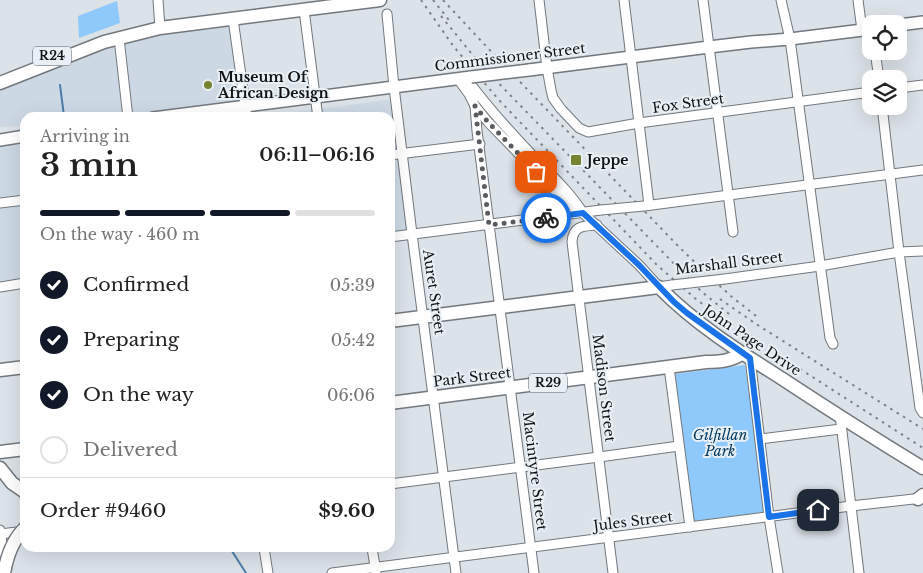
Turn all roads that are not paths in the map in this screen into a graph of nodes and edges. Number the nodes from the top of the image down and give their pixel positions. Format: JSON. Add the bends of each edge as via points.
{"nodes":[{"id":1,"x":158,"y":0,"type":"edge"},
{"id":2,"x":380,"y":0,"type":"edge"},
{"id":3,"x":539,"y":0,"type":"edge"},
{"id":4,"x":624,"y":0,"type":"edge"},
{"id":5,"x":703,"y":0,"type":"edge"},
{"id":6,"x":781,"y":0,"type":"edge"},
{"id":7,"x":858,"y":0,"type":"edge"},
{"id":8,"x":304,"y":10,"type":"junction"},
{"id":9,"x":387,"y":14,"type":"dead end"},
{"id":10,"x":863,"y":15,"type":"edge"},
{"id":11,"x":233,"y":19,"type":"junction"},
{"id":12,"x":923,"y":22,"type":"edge"},
{"id":13,"x":907,"y":25,"type":"edge"},
{"id":14,"x":160,"y":28,"type":"junction"},
{"id":15,"x":862,"y":30,"type":"edge"},
{"id":16,"x":119,"y":38,"type":"junction"},
{"id":17,"x":790,"y":39,"type":"junction"},
{"id":18,"x":104,"y":42,"type":"junction"},
{"id":19,"x":709,"y":47,"type":"junction"},
{"id":20,"x":631,"y":57,"type":"junction"},
{"id":21,"x":547,"y":68,"type":"junction"},
{"id":22,"x":0,"y":74,"type":"edge"},
{"id":23,"x":465,"y":78,"type":"junction"},
{"id":24,"x":0,"y":83,"type":"edge"},
{"id":25,"x":923,"y":85,"type":"edge"},
{"id":26,"x":394,"y":87,"type":"junction"},
{"id":27,"x":907,"y":87,"type":"edge"},
{"id":28,"x":862,"y":93,"type":"edge"},
{"id":29,"x":315,"y":97,"type":"junction"},
{"id":30,"x":799,"y":102,"type":"junction"},
{"id":31,"x":475,"y":106,"type":"junction"},
{"id":32,"x":127,"y":112,"type":"edge"},
{"id":33,"x":246,"y":112,"type":"edge"},
{"id":34,"x":317,"y":112,"type":"edge"},
{"id":35,"x":718,"y":112,"type":"junction"},
{"id":36,"x":883,"y":115,"type":"edge"},
{"id":37,"x":638,"y":123,"type":"junction"},
{"id":38,"x":0,"y":132,"type":"edge"},
{"id":39,"x":20,"y":134,"type":"edge"},
{"id":40,"x":20,"y":136,"type":"edge"},
{"id":41,"x":0,"y":140,"type":"edge"},
{"id":42,"x":480,"y":144,"type":"junction"},
{"id":43,"x":402,"y":153,"type":"junction"},
{"id":44,"x":395,"y":154,"type":"edge"},
{"id":45,"x":923,"y":170,"type":"edge"},
{"id":46,"x":890,"y":174,"type":"junction"},
{"id":47,"x":810,"y":184,"type":"junction"},
{"id":48,"x":728,"y":194,"type":"junction"},
{"id":49,"x":20,"y":201,"type":"edge"},
{"id":50,"x":0,"y":203,"type":"edge"},
{"id":51,"x":647,"y":205,"type":"junction"},
{"id":52,"x":586,"y":212,"type":"junction"},
{"id":53,"x":489,"y":225,"type":"junction"},
{"id":54,"x":598,"y":225,"type":"junction"},
{"id":55,"x":733,"y":232,"type":"dead end"},
{"id":56,"x":412,"y":234,"type":"junction"},
{"id":57,"x":395,"y":236,"type":"edge"},
{"id":58,"x":923,"y":251,"type":"edge"},
{"id":59,"x":899,"y":252,"type":"junction"},
{"id":60,"x":820,"y":266,"type":"junction"},
{"id":61,"x":20,"y":284,"type":"edge"},
{"id":62,"x":665,"y":286,"type":"junction"},
{"id":63,"x":0,"y":287,"type":"edge"},
{"id":64,"x":578,"y":297,"type":"junction"},
{"id":65,"x":500,"y":306,"type":"junction"},
{"id":66,"x":423,"y":316,"type":"junction"},
{"id":67,"x":395,"y":320,"type":"edge"},
{"id":68,"x":723,"y":340,"type":"junction"},
{"id":69,"x":833,"y":344,"type":"dead end"},
{"id":70,"x":747,"y":356,"type":"junction"},
{"id":71,"x":706,"y":362,"type":"junction"},
{"id":72,"x":669,"y":367,"type":"junction"},
{"id":73,"x":20,"y":368,"type":"edge"},
{"id":74,"x":0,"y":370,"type":"edge"},
{"id":75,"x":589,"y":377,"type":"junction"},
{"id":76,"x":511,"y":387,"type":"junction"},
{"id":77,"x":434,"y":397,"type":"junction"},
{"id":78,"x":395,"y":402,"type":"edge"},
{"id":79,"x":923,"y":413,"type":"edge"},
{"id":80,"x":840,"y":415,"type":"junction"},
{"id":81,"x":841,"y":429,"type":"junction"},
{"id":82,"x":760,"y":439,"type":"junction"},
{"id":83,"x":679,"y":446,"type":"junction"},
{"id":84,"x":20,"y":450,"type":"edge"},
{"id":85,"x":0,"y":452,"type":"edge"},
{"id":86,"x":599,"y":458,"type":"junction"},
{"id":87,"x":520,"y":467,"type":"junction"},
{"id":88,"x":0,"y":468,"type":"edge"},
{"id":89,"x":923,"y":468,"type":"edge"},
{"id":90,"x":444,"y":477,"type":"junction"},
{"id":91,"x":395,"y":483,"type":"edge"},
{"id":92,"x":20,"y":489,"type":"edge"},
{"id":93,"x":921,"y":497,"type":"edge"},
{"id":94,"x":851,"y":506,"type":"junction"},
{"id":95,"x":769,"y":517,"type":"junction"},
{"id":96,"x":690,"y":527,"type":"junction"},
{"id":97,"x":20,"y":530,"type":"edge"},
{"id":98,"x":0,"y":532,"type":"edge"},
{"id":99,"x":20,"y":533,"type":"edge"},
{"id":100,"x":610,"y":538,"type":"junction"},
{"id":101,"x":531,"y":548,"type":"junction"},
{"id":102,"x":265,"y":552,"type":"edge"},
{"id":103,"x":373,"y":552,"type":"edge"},
{"id":104,"x":454,"y":557,"type":"junction"},
{"id":105,"x":376,"y":570,"type":"edge"},
{"id":106,"x":6,"y":573,"type":"edge"},
{"id":107,"x":268,"y":573,"type":"edge"},
{"id":108,"x":332,"y":573,"type":"edge"},
{"id":109,"x":456,"y":573,"type":"edge"},
{"id":110,"x":534,"y":573,"type":"edge"},
{"id":111,"x":614,"y":573,"type":"edge"},
{"id":112,"x":778,"y":573,"type":"edge"},
{"id":113,"x":860,"y":573,"type":"edge"}],
"edges":[{"from":1,"to":14,"type":"street"},
{"from":2,"to":8,"type":"main road","number":"R24"},
{"from":3,"to":21,"type":"street"},
{"from":4,"to":20,"type":"street"},
{"from":5,"to":19,"type":"street"},
{"from":6,"to":17,"type":"street"},
{"from":7,"to":10,"type":"street"},
{"from":8,"to":11,"type":"main road","number":"R24"},
{"from":8,"to":29,"type":"street"},
{"from":9,"to":26,"type":"street","name":"Auret Street"},
{"from":11,"to":14,"type":"main road","number":"R24"},
{"from":11,"to":33,"type":"street"},
{"from":12,"to":13,"type":"main road"},
{"from":14,"to":16,"type":"main road","number":"R24"},
{"from":15,"to":17,"type":"main road","name":"Commissioner Street"},
{"from":16,"to":18,"type":"main road","number":"R24"},
{"from":16,"to":32,"type":"street"},
{"from":17,"to":19,"type":"main road","name":"Commissioner Street"},
{"from":17,"to":30,"type":"street"},
{"from":18,"to":22,"type":"main road","number":"R24","via":[[91,42]]},
{"from":18,"to":24,"type":"main road","number":"R24"},
{"from":19,"to":20,"type":"main road","name":"Commissioner Street"},
{"from":19,"to":35,"type":"street"},
{"from":20,"to":21,"type":"main road","name":"Commissioner Street"},
{"from":20,"to":37,"type":"street"},
{"from":21,"to":23,"type":"main road","name":"Commissioner Street","bridge":true},
{"from":21,"to":37,"type":"street","name":"Fox Street","via":[[556,104],[582,130],[588,132]]},
{"from":23,"to":26,"type":"main road","name":"Commissioner Street"},
{"from":23,"to":31,"type":"street","name":"John Page Drive"},
{"from":23,"to":52,"type":"street","name":"John Page Drive","via":[[486,106]]},
{"from":25,"to":27,"type":"street"},
{"from":26,"to":29,"type":"main road","name":"Commissioner Street"},
{"from":26,"to":43,"type":"street","name":"Auret Street"},
{"from":28,"to":30,"type":"street","name":"Fox Street"},
{"from":29,"to":33,"type":"main road","name":"Commissioner Street"},
{"from":29,"to":34,"type":"street"},
{"from":30,"to":35,"type":"street","name":"Fox Street"},
{"from":30,"to":47,"type":"street"},
{"from":31,"to":42,"type":"street","name":"Macintyre Street"},
{"from":31,"to":52,"type":"street","name":"John Page Drive","via":[[562,198]]},
{"from":35,"to":37,"type":"street","name":"Fox Street"},
{"from":35,"to":48,"type":"street"},
{"from":36,"to":46,"type":"street"},
{"from":37,"to":51,"type":"street"},
{"from":38,"to":39,"type":"main road"},
{"from":40,"to":41,"type":"main road"},
{"from":42,"to":43,"type":"street"},
{"from":42,"to":53,"type":"street","name":"Macintyre Street"},
{"from":43,"to":44,"type":"street"},
{"from":43,"to":56,"type":"street","name":"Auret Street"},
{"from":45,"to":46,"type":"street"},
{"from":46,"to":47,"type":"street"},
{"from":46,"to":59,"type":"street"},
{"from":47,"to":48,"type":"street"},
{"from":47,"to":60,"type":"street"},
{"from":48,"to":51,"type":"street"},
{"from":48,"to":55,"type":"street"},
{"from":49,"to":50,"type":"street"},
{"from":51,"to":52,"type":"street","bridge":true},
{"from":52,"to":53,"type":"street"},
{"from":52,"to":54,"type":"street","name":"John Page Drive"},
{"from":53,"to":56,"type":"street"},
{"from":53,"to":65,"type":"street","name":"Macintyre Street"},
{"from":54,"to":62,"type":"street","name":"John Page Drive"},
{"from":54,"to":64,"type":"street","name":"Madison Street","via":[[580,227],[572,237]]},
{"from":56,"to":57,"type":"street"},
{"from":56,"to":66,"type":"street","name":"Auret Street"},
{"from":58,"to":59,"type":"street","name":"Marshall Street"},
{"from":59,"to":60,"type":"street","name":"Marshall Street"},
{"from":59,"to":79,"type":"street"},
{"from":60,"to":62,"type":"street","name":"Marshall Street","bridge":true},
{"from":60,"to":69,"type":"street"},
{"from":61,"to":63,"type":"street"},
{"from":62,"to":64,"type":"main road","name":"Marshall Street"},
{"from":62,"to":68,"type":"main road","name":"John Page Drive","via":[[674,302]]},
{"from":64,"to":65,"type":"main road","name":"Marshall Street"},
{"from":64,"to":75,"type":"street","name":"Madison Street"},
{"from":65,"to":66,"type":"main road","name":"Marshall Street"},
{"from":65,"to":76,"type":"street","name":"Macintyre Street"},
{"from":66,"to":67,"type":"main road","name":"Marshall Street"},
{"from":66,"to":77,"type":"street","name":"Auret Street"},
{"from":68,"to":70,"type":"main road","name":"John Page Drive"},
{"from":68,"to":71,"type":"main road","via":[[719,354]]},
{"from":70,"to":71,"type":"main road","name":"Park Street","number":"R29"},
{"from":70,"to":80,"type":"main road","name":"John Page Drive"},
{"from":70,"to":82,"type":"street"},
{"from":71,"to":72,"type":"main road","name":"Park Street","number":"R29"},
{"from":72,"to":75,"type":"main road","name":"Park Street","number":"R29"},
{"from":72,"to":83,"type":"street"},
{"from":73,"to":74,"type":"main road"},
{"from":75,"to":76,"type":"main road","name":"Park Street","number":"R29"},
{"from":75,"to":86,"type":"street","name":"Madison Street"},
{"from":76,"to":77,"type":"main road","name":"Park Street","number":"R29"},
{"from":76,"to":87,"type":"street","name":"Macintyre Street"},
{"from":77,"to":78,"type":"main road","name":"Park Street","number":"R29"},
{"from":77,"to":90,"type":"street","name":"Auret Street"},
{"from":80,"to":81,"type":"street"},
{"from":80,"to":89,"type":"main road","name":"John Page Drive"},
{"from":81,"to":82,"type":"street"},
{"from":81,"to":94,"type":"street"},
{"from":82,"to":95,"type":"street"},
{"from":83,"to":86,"type":"street"},
{"from":83,"to":96,"type":"street"},
{"from":84,"to":85,"type":"main road"},
{"from":86,"to":87,"type":"street"},
{"from":86,"to":100,"type":"street","name":"Madison Street"},
{"from":87,"to":90,"type":"street"},
{"from":87,"to":101,"type":"street","name":"Macintyre Street"},
{"from":88,"to":92,"type":"main road"},
{"from":90,"to":91,"type":"street"},
{"from":90,"to":104,"type":"street","name":"Auret Street"},
{"from":93,"to":94,"type":"street","name":"Jules Street"},
{"from":94,"to":95,"type":"street","name":"Jules Street"},
{"from":94,"to":113,"type":"street"},
{"from":95,"to":96,"type":"street","name":"Jules Street"},
{"from":95,"to":112,"type":"street"},
{"from":96,"to":100,"type":"street","name":"Jules Street"},
{"from":97,"to":98,"type":"street"},
{"from":98,"to":106,"type":"street"},
{"from":99,"to":106,"type":"main road","bridge":true,"via":[[8,556]]},
{"from":100,"to":101,"type":"street","name":"Jules Street"},
{"from":100,"to":111,"type":"street","name":"Madison Street"},
{"from":101,"to":104,"type":"street","name":"Jules Street"},
{"from":101,"to":110,"type":"street","name":"Macintyre Street"},
{"from":102,"to":107,"type":"street"},
{"from":103,"to":105,"type":"street"},
{"from":104,"to":105,"type":"street","name":"Jules Street"},
{"from":104,"to":109,"type":"street","name":"Auret Street"},
{"from":105,"to":108,"type":"street","name":"Jules Street"}]}
